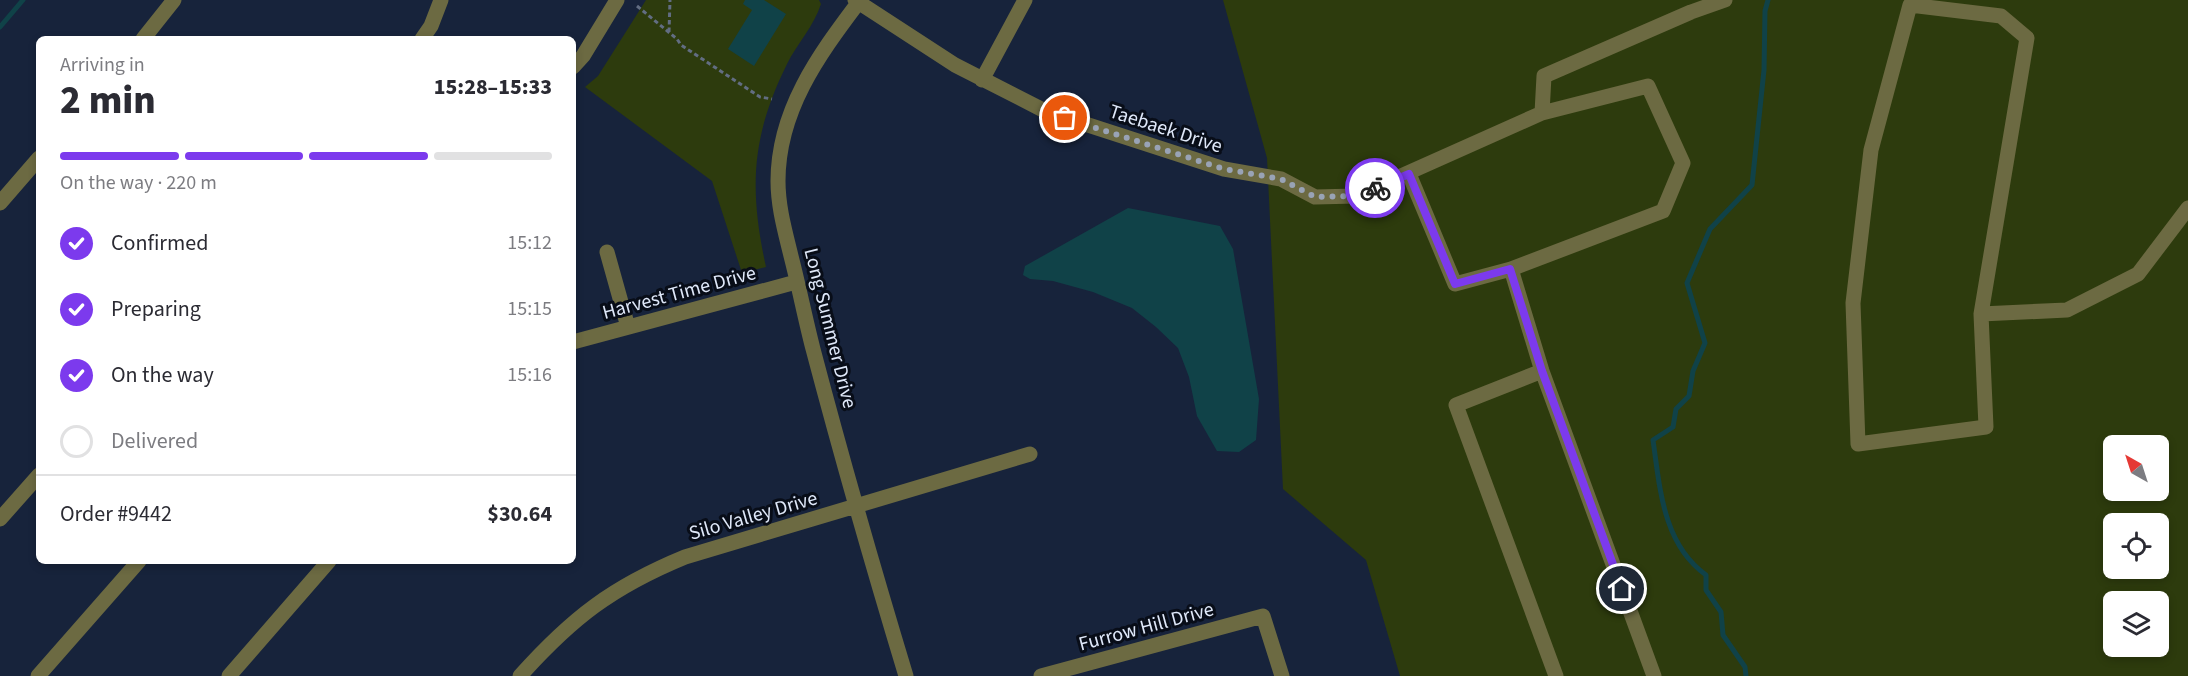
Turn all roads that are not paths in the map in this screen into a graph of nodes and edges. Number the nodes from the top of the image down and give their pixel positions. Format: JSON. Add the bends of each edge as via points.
{"nodes":[{"id":1,"x":174,"y":0,"type":"edge"},
{"id":2,"x":441,"y":0,"type":"edge"},
{"id":3,"x":617,"y":0,"type":"edge"},
{"id":4,"x":1025,"y":0,"type":"edge"},
{"id":5,"x":1725,"y":0,"type":"edge"},
{"id":6,"x":856,"y":1,"type":"edge"},
{"id":7,"x":1908,"y":2,"type":"edge"},
{"id":8,"x":145,"y":36,"type":"edge"},
{"id":9,"x":424,"y":36,"type":"edge"},
{"id":10,"x":576,"y":64,"type":"edge"},
{"id":11,"x":982,"y":81,"type":"junction"},
{"id":12,"x":1542,"y":113,"type":"junction"},
{"id":13,"x":36,"y":161,"type":"edge"},
{"id":14,"x":1409,"y":174,"type":"junction"},
{"id":15,"x":0,"y":203,"type":"edge"},
{"id":16,"x":2188,"y":208,"type":"edge"},
{"id":17,"x":607,"y":252,"type":"dead end"},
{"id":18,"x":1510,"y":269,"type":"junction"},
{"id":19,"x":796,"y":282,"type":"junction"},
{"id":20,"x":1981,"y":314,"type":"junction"},
{"id":21,"x":628,"y":327,"type":"junction"},
{"id":22,"x":576,"y":341,"type":"edge"},
{"id":23,"x":1542,"y":371,"type":"junction"},
{"id":24,"x":1030,"y":454,"type":"dead end"},
{"id":25,"x":36,"y":478,"type":"edge"},
{"id":26,"x":855,"y":507,"type":"junction"},
{"id":27,"x":0,"y":519,"type":"edge"},
{"id":28,"x":136,"y":564,"type":"edge"},
{"id":29,"x":326,"y":564,"type":"edge"},
{"id":30,"x":38,"y":676,"type":"edge"},
{"id":31,"x":229,"y":676,"type":"edge"},
{"id":32,"x":520,"y":676,"type":"edge"},
{"id":33,"x":906,"y":676,"type":"edge"},
{"id":34,"x":1041,"y":676,"type":"edge"},
{"id":35,"x":1282,"y":676,"type":"edge"},
{"id":36,"x":1556,"y":676,"type":"edge"},
{"id":37,"x":1654,"y":676,"type":"edge"}],
"edges":[{"from":1,"to":8,"type":"street"},
{"from":2,"to":9,"type":"street"},
{"from":3,"to":10,"type":"street"},
{"from":4,"to":11,"type":"street"},
{"from":5,"to":12,"type":"street","via":[[1544,76]]},
{"from":6,"to":11,"type":"street","name":"Taebaek Drive"},
{"from":6,"to":19,"type":"street","name":"Long Summer Drive","via":[[807,77],[792,106],[783,142],[778,180],[781,217]]},
{"from":7,"to":20,"type":"street","via":[[2001,16],[2027,38]]},
{"from":7,"to":20,"type":"street","via":[[1871,150],[1853,303],[1858,444],[1986,427]]},
{"from":11,"to":14,"type":"street","name":"Taebaek Drive","via":[[1045,111],[1224,169],[1281,179],[1315,197],[1356,196]]},
{"from":12,"to":14,"type":"street","name":"Taebaek Drive"},
{"from":12,"to":18,"type":"street","name":"Taebaek Drive","via":[[1648,86],[1683,163],[1663,212]]},
{"from":13,"to":15,"type":"street"},
{"from":14,"to":18,"type":"street","via":[[1455,284]]},
{"from":16,"to":20,"type":"street","via":[[2138,274],[2067,310]]},
{"from":17,"to":21,"type":"street"},
{"from":18,"to":23,"type":"street"},
{"from":19,"to":21,"type":"street","name":"Harvest Time Drive"},
{"from":19,"to":26,"type":"street","name":"Long Summer Drive"},
{"from":21,"to":22,"type":"street","name":"Harvest Time Drive"},
{"from":23,"to":36,"type":"street","via":[[1456,405]]},
{"from":23,"to":37,"type":"street"},
{"from":24,"to":26,"type":"street","name":"Silo Valley Drive"},
{"from":25,"to":27,"type":"street"},
{"from":26,"to":32,"type":"street","name":"Silo Valley Drive","via":[[685,557],[648,572],[613,591],[579,617]]},
{"from":26,"to":33,"type":"street","name":"Long Summer Drive"},
{"from":28,"to":30,"type":"street"},
{"from":29,"to":31,"type":"street"},
{"from":34,"to":35,"type":"street","name":"Furrow Hill Drive","via":[[1263,616]]}]}
